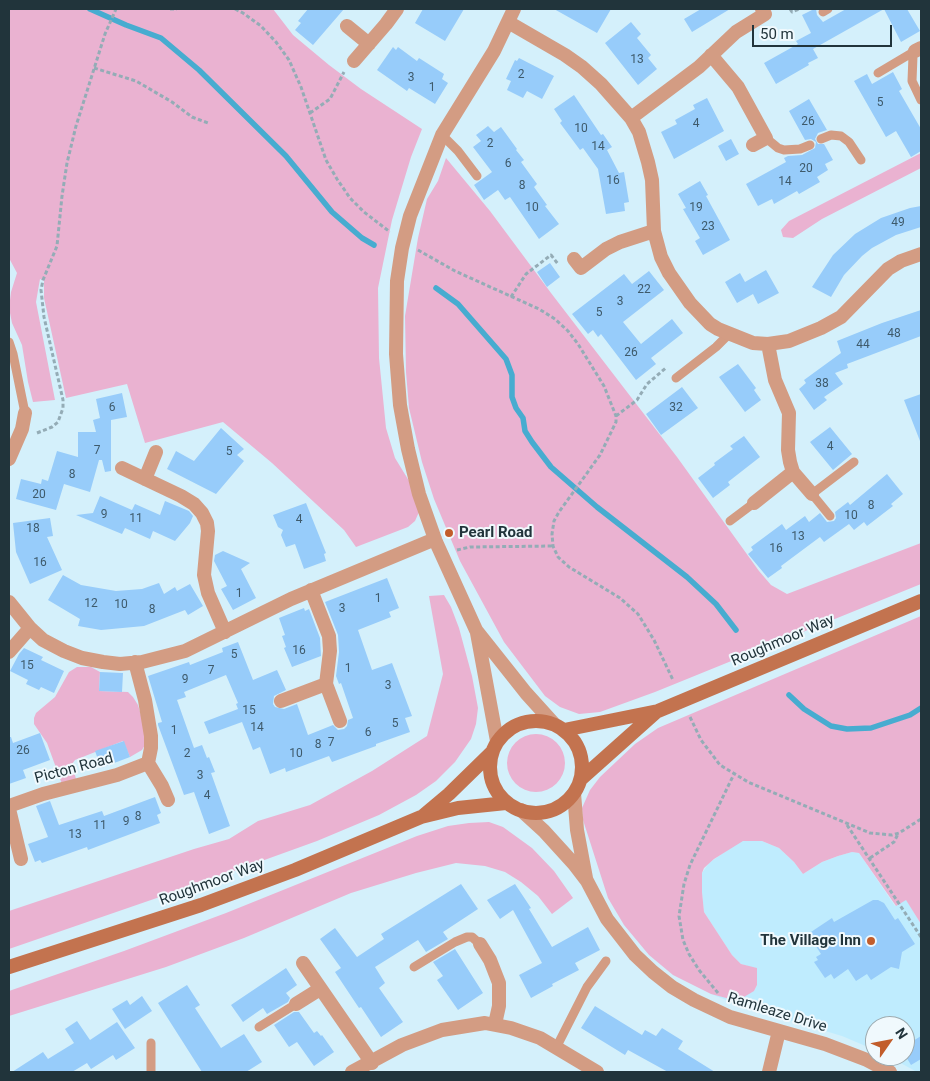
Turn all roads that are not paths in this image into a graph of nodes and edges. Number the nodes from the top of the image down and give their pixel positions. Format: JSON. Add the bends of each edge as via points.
{"nodes":[{"id":1,"x":397,"y":9,"type":"edge"},
{"id":2,"x":514,"y":9,"type":"edge"},
{"id":3,"x":767,"y":10,"type":"edge"},
{"id":4,"x":508,"y":22,"type":"junction"},
{"id":5,"x":347,"y":26,"type":"dead end"},
{"id":6,"x":369,"y":44,"type":"junction"},
{"id":7,"x":918,"y":50,"type":"edge"},
{"id":8,"x":711,"y":55,"type":"junction"},
{"id":9,"x":354,"y":61,"type":"road end"},
{"id":10,"x":878,"y":73,"type":"dead end"},
{"id":11,"x":921,"y":100,"type":"edge"},
{"id":12,"x":631,"y":118,"type":"junction"},
{"id":13,"x":442,"y":136,"type":"junction"},
{"id":14,"x":766,"y":138,"type":"junction"},
{"id":15,"x":821,"y":139,"type":"dead end"},
{"id":16,"x":753,"y":145,"type":"dead end"},
{"id":17,"x":810,"y":145,"type":"dead end"},
{"id":18,"x":862,"y":160,"type":"dead end"},
{"id":19,"x":477,"y":176,"type":"dead end"},
{"id":20,"x":654,"y":231,"type":"junction"},
{"id":21,"x":921,"y":254,"type":"edge"},
{"id":22,"x":574,"y":259,"type":"road end"},
{"id":23,"x":728,"y":334,"type":"junction"},
{"id":24,"x":9,"y":342,"type":"edge"},
{"id":25,"x":768,"y":344,"type":"junction"},
{"id":26,"x":13,"y":377,"type":"edge"},
{"id":27,"x":676,"y":378,"type":"dead end"},
{"id":28,"x":25,"y":413,"type":"joint"},
{"id":29,"x":156,"y":452,"type":"dead end"},
{"id":30,"x":9,"y":458,"type":"edge"},
{"id":31,"x":854,"y":462,"type":"dead end"},
{"id":32,"x":122,"y":468,"type":"dead end"},
{"id":33,"x":793,"y":472,"type":"junction"},
{"id":34,"x":146,"y":479,"type":"junction"},
{"id":35,"x":812,"y":494,"type":"junction"},
{"id":36,"x":754,"y":503,"type":"joint"},
{"id":37,"x":830,"y":516,"type":"dead end"},
{"id":38,"x":730,"y":521,"type":"dead end"},
{"id":39,"x":435,"y":539,"type":"junction"},
{"id":40,"x":311,"y":590,"type":"junction"},
{"id":41,"x":921,"y":601,"type":"edge"},
{"id":42,"x":9,"y":602,"type":"edge"},
{"id":43,"x":30,"y":628,"type":"junction"},
{"id":44,"x":476,"y":630,"type":"junction"},
{"id":45,"x":225,"y":632,"type":"junction"},
{"id":46,"x":9,"y":652,"type":"edge"},
{"id":47,"x":135,"y":662,"type":"junction"},
{"id":48,"x":326,"y":684,"type":"junction"},
{"id":49,"x":281,"y":701,"type":"dead end"},
{"id":50,"x":658,"y":711,"type":"junction"},
{"id":51,"x":340,"y":721,"type":"dead end"},
{"id":52,"x":559,"y":727,"type":"junction"},
{"id":53,"x":494,"y":747,"type":"junction"},
{"id":54,"x":148,"y":764,"type":"junction"},
{"id":55,"x":581,"y":779,"type":"junction"},
{"id":56,"x":574,"y":792,"type":"junction"},
{"id":57,"x":168,"y":800,"type":"dead end"},
{"id":58,"x":506,"y":803,"type":"junction"},
{"id":59,"x":9,"y":808,"type":"edge"},
{"id":60,"x":521,"y":810,"type":"junction"},
{"id":61,"x":421,"y":817,"type":"junction"},
{"id":62,"x":20,"y":859,"type":"dead end"},
{"id":63,"x":587,"y":882,"type":"junction"},
{"id":64,"x":480,"y":944,"type":"joint"},
{"id":65,"x":606,"y":961,"type":"dead end"},
{"id":66,"x":304,"y":962,"type":"dead end"},
{"id":67,"x":9,"y":967,"type":"edge"},
{"id":68,"x":414,"y":967,"type":"dead end"},
{"id":69,"x":320,"y":989,"type":"junction"},
{"id":70,"x":296,"y":1004,"type":"joint"},
{"id":71,"x":495,"y":1024,"type":"junction"},
{"id":72,"x":259,"y":1027,"type":"dead end"},
{"id":73,"x":779,"y":1031,"type":"junction"},
{"id":74,"x":151,"y":1043,"type":"dead end"},
{"id":75,"x":556,"y":1048,"type":"junction"},
{"id":76,"x":372,"y":1063,"type":"junction"},
{"id":77,"x":151,"y":1072,"type":"edge"},
{"id":78,"x":352,"y":1072,"type":"edge"},
{"id":79,"x":597,"y":1072,"type":"edge"},
{"id":80,"x":769,"y":1072,"type":"edge"},
{"id":81,"x":890,"y":1072,"type":"edge"}],
"edges":[{"from":1,"to":6,"type":"street"},
{"from":2,"to":4,"type":"street"},
{"from":3,"to":8,"type":"street"},
{"from":4,"to":12,"type":"street","via":[[582,67]]},
{"from":4,"to":13,"type":"street","via":[[480,76]]},
{"from":5,"to":6,"type":"street"},
{"from":6,"to":9,"type":"street"},
{"from":7,"to":10,"type":"lane"},
{"from":7,"to":11,"type":"lane","via":[[913,56],[912,81]]},
{"from":8,"to":12,"type":"street"},
{"from":8,"to":14,"type":"street","via":[[738,87]]},
{"from":12,"to":20,"type":"street","via":[[639,132],[652,180]]},
{"from":13,"to":19,"type":"lane"},
{"from":13,"to":39,"type":"street","via":[[422,182],[403,241],[396,315],[397,381],[404,428],[419,494]]},
{"from":14,"to":16,"type":"street"},
{"from":14,"to":17,"type":"lane","via":[[784,150]]},
{"from":15,"to":18,"type":"lane","via":[[841,136]]},
{"from":20,"to":22,"type":"street","via":[[606,249],[581,268]]},
{"from":20,"to":23,"type":"street","via":[[660,257],[684,295],[710,324]]},
{"from":21,"to":25,"type":"street","via":[[888,269],[841,317],[789,341]]},
{"from":23,"to":25,"type":"street","via":[[753,343]]},
{"from":23,"to":27,"type":"lane"},
{"from":24,"to":26,"type":"lane","via":[[13,354]]},
{"from":25,"to":33,"type":"street","via":[[775,380],[789,413],[788,450]]},
{"from":26,"to":28,"type":"lane"},
{"from":28,"to":30,"type":"street"},
{"from":29,"to":34,"type":"street"},
{"from":31,"to":35,"type":"lane"},
{"from":32,"to":34,"type":"street"},
{"from":33,"to":35,"type":"street"},
{"from":33,"to":36,"type":"street"},
{"from":34,"to":45,"type":"street","via":[[189,501],[204,517],[208,541],[204,575]]},
{"from":35,"to":37,"type":"lane"},
{"from":36,"to":38,"type":"lane"},
{"from":39,"to":40,"type":"street"},
{"from":39,"to":44,"type":"street"},
{"from":40,"to":45,"type":"street"},
{"from":40,"to":48,"type":"street","via":[[330,636]]},
{"from":41,"to":50,"type":"main road","name":"Roughmoor Way"},
{"from":42,"to":43,"type":"street"},
{"from":43,"to":46,"type":"street"},
{"from":43,"to":47,"type":"street","via":[[43,640],[82,658],[120,664]]},
{"from":44,"to":52,"type":"street","via":[[515,680]]},
{"from":44,"to":53,"type":"street"},
{"from":45,"to":47,"type":"street","via":[[185,651]]},
{"from":47,"to":54,"type":"street","via":[[151,736]]},
{"from":48,"to":49,"type":"street"},
{"from":48,"to":51,"type":"street"},
{"from":50,"to":52,"type":"main road","name":"Roughmoor Way","via":[[618,721]]},
{"from":50,"to":55,"type":"main road","name":"Roughmoor Way"},
{"from":52,"to":53,"type":"main road","name":"Roughmoor Way","via":[[547,721],[532,720],[518,724],[505,731]]},
{"from":52,"to":55,"type":"main road","via":[[572,737],[579,750]]},
{"from":53,"to":58,"type":"main road","via":[[489,765],[491,778],[495,790]]},
{"from":53,"to":61,"type":"main road","name":"Roughmoor Way","via":[[449,794]]},
{"from":54,"to":57,"type":"street"},
{"from":54,"to":59,"type":"street","name":"Picton Road","via":[[117,776],[43,794]]},
{"from":55,"to":56,"type":"main road","name":"Roughmoor Way"},
{"from":56,"to":60,"type":"main road","name":"Roughmoor Way","via":[[565,803],[552,810],[539,813]]},
{"from":56,"to":63,"type":"street","name":"Ramleaze Drive"},
{"from":58,"to":60,"type":"main road","name":"Roughmoor Way"},
{"from":58,"to":61,"type":"main road","name":"Roughmoor Way","via":[[482,804]]},
{"from":59,"to":62,"type":"street","name":"Picton Road"},
{"from":60,"to":63,"type":"street","name":"Ramleaze Drive","via":[[561,849]]},
{"from":61,"to":67,"type":"main road","name":"Roughmoor Way","via":[[202,905]]},
{"from":63,"to":73,"type":"street","name":"Ramleaze Drive","via":[[607,919],[635,954],[672,987],[734,1019]]},
{"from":64,"to":68,"type":"lane","via":[[467,937]]},
{"from":64,"to":71,"type":"street","via":[[499,983]]},
{"from":65,"to":75,"type":"lane","via":[[587,987]]},
{"from":66,"to":69,"type":"street"},
{"from":69,"to":70,"type":"street"},
{"from":69,"to":76,"type":"street"},
{"from":70,"to":72,"type":"lane"},
{"from":71,"to":75,"type":"street","via":[[527,1033]]},
{"from":71,"to":76,"type":"street","via":[[471,1024],[442,1030],[402,1045]]},
{"from":73,"to":80,"type":"street"},
{"from":73,"to":81,"type":"street","name":"Ramleaze Drive","via":[[824,1044]]},
{"from":74,"to":77,"type":"lane"},
{"from":75,"to":79,"type":"street"},
{"from":76,"to":78,"type":"street"}]}
